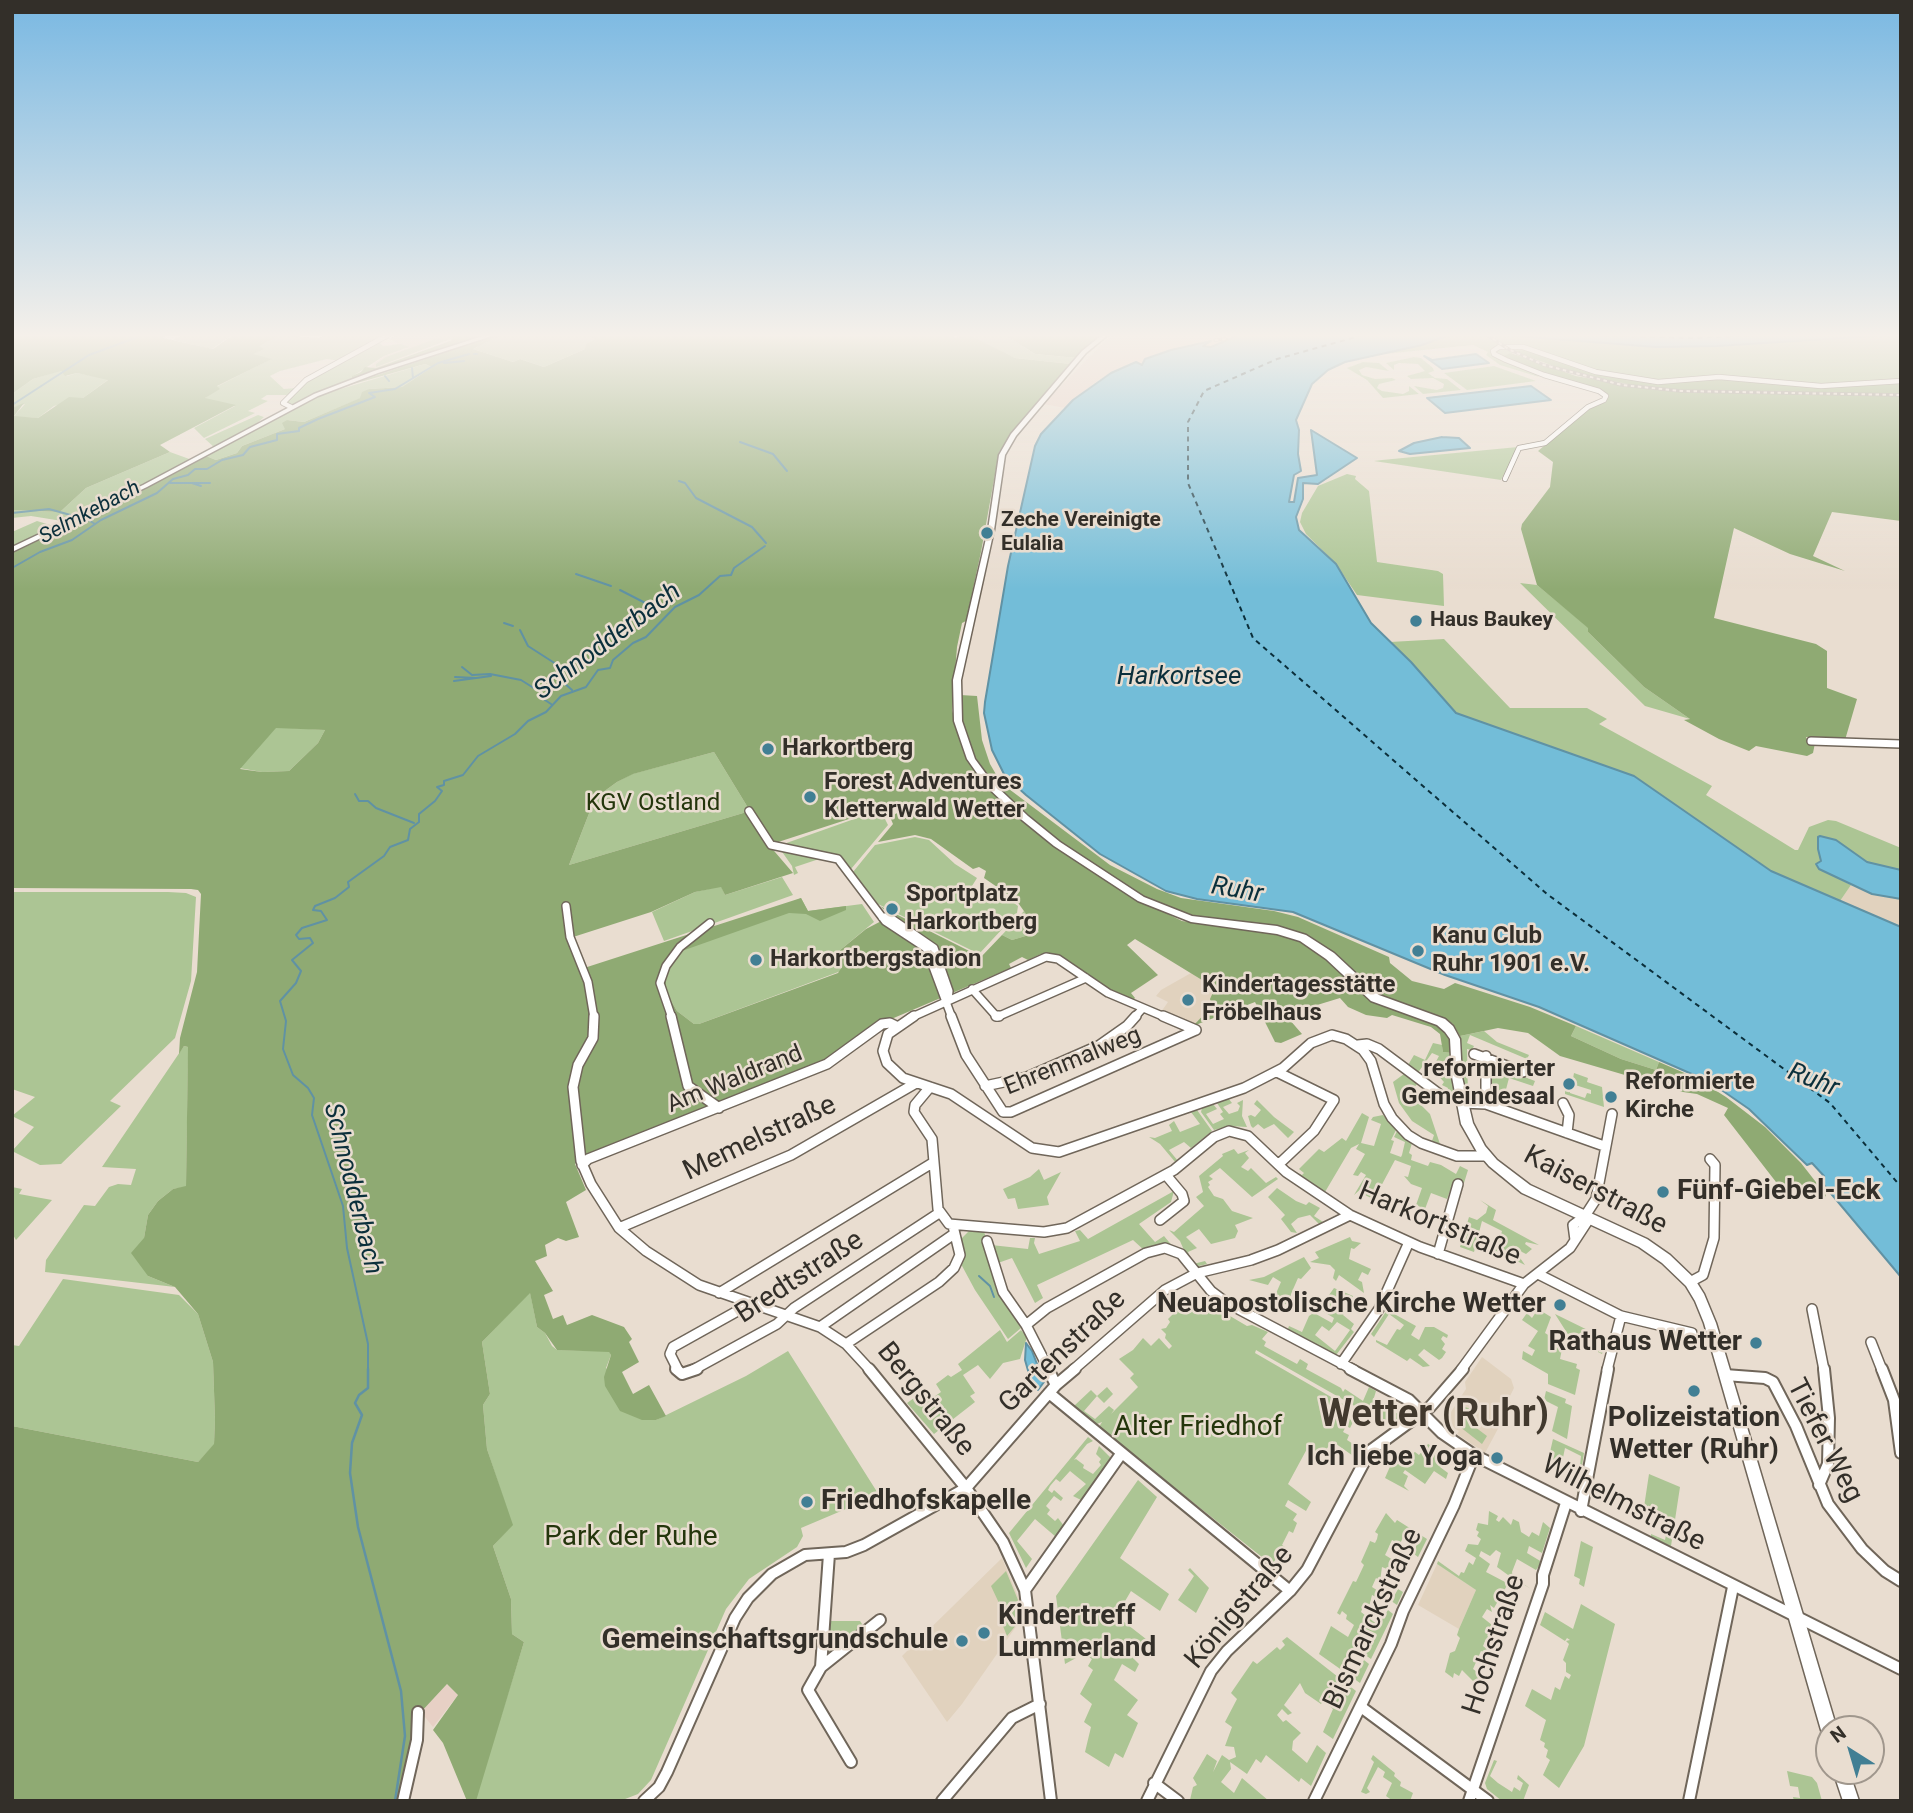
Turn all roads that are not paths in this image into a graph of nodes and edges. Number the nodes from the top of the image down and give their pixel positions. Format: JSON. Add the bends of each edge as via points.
{"nodes":[{"id":1,"x":268,"y":420,"type":"edge"},
{"id":2,"x":1027,"y":420,"type":"edge"},
{"id":3,"x":1575,"y":420,"type":"edge"},
{"id":4,"x":1506,"y":479,"type":"dead end"},
{"id":5,"x":12,"y":551,"type":"edge"},
{"id":6,"x":1811,"y":741,"type":"dead end"},
{"id":7,"x":1901,"y":744,"type":"edge"},
{"id":8,"x":749,"y":811,"type":"dead end"},
{"id":9,"x":566,"y":906,"type":"dead end"},
{"id":10,"x":710,"y":923,"type":"dead end"},
{"id":11,"x":1086,"y":978,"type":"junction"},
{"id":12,"x":972,"y":989,"type":"junction"},
{"id":13,"x":947,"y":1000,"type":"junction"},
{"id":14,"x":1143,"y":1008,"type":"junction"},
{"id":15,"x":896,"y":1026,"type":"junction"},
{"id":16,"x":1357,"y":1045,"type":"junction"},
{"id":17,"x":1474,"y":1054,"type":"dead end"},
{"id":18,"x":1486,"y":1056,"type":"junction"},
{"id":19,"x":1277,"y":1072,"type":"junction"},
{"id":20,"x":1523,"y":1072,"type":"dead end"},
{"id":21,"x":916,"y":1083,"type":"junction"},
{"id":22,"x":985,"y":1086,"type":"junction"},
{"id":23,"x":930,"y":1087,"type":"junction"},
{"id":24,"x":1446,"y":1099,"type":"dead end"},
{"id":25,"x":1461,"y":1103,"type":"junction"},
{"id":26,"x":1563,"y":1103,"type":"dead end"},
{"id":27,"x":1486,"y":1104,"type":"junction"},
{"id":28,"x":719,"y":1108,"type":"junction"},
{"id":29,"x":1612,"y":1114,"type":"dead end"},
{"id":30,"x":1567,"y":1133,"type":"junction"},
{"id":31,"x":1604,"y":1146,"type":"junction"},
{"id":32,"x":1486,"y":1156,"type":"junction"},
{"id":33,"x":1710,"y":1159,"type":"dead end"},
{"id":34,"x":934,"y":1162,"type":"junction"},
{"id":35,"x":1279,"y":1164,"type":"junction"},
{"id":36,"x":582,"y":1165,"type":"junction"},
{"id":37,"x":1166,"y":1175,"type":"junction"},
{"id":38,"x":1458,"y":1184,"type":"dead end"},
{"id":39,"x":939,"y":1213,"type":"junction"},
{"id":40,"x":1350,"y":1215,"type":"junction"},
{"id":41,"x":1585,"y":1216,"type":"junction"},
{"id":42,"x":1160,"y":1220,"type":"dead end"},
{"id":43,"x":619,"y":1228,"type":"junction"},
{"id":44,"x":953,"y":1230,"type":"junction"},
{"id":45,"x":988,"y":1241,"type":"dead end"},
{"id":46,"x":1409,"y":1242,"type":"junction"},
{"id":47,"x":1438,"y":1254,"type":"junction"},
{"id":48,"x":1197,"y":1273,"type":"junction"},
{"id":49,"x":1538,"y":1274,"type":"junction"},
{"id":50,"x":1689,"y":1282,"type":"junction"},
{"id":51,"x":1524,"y":1284,"type":"junction"},
{"id":52,"x":719,"y":1293,"type":"junction"},
{"id":53,"x":750,"y":1304,"type":"junction"},
{"id":54,"x":1812,"y":1309,"type":"dead end"},
{"id":55,"x":786,"y":1315,"type":"junction"},
{"id":56,"x":1621,"y":1316,"type":"junction"},
{"id":57,"x":1026,"y":1325,"type":"junction"},
{"id":58,"x":820,"y":1327,"type":"junction"},
{"id":59,"x":1692,"y":1333,"type":"dead end"},
{"id":60,"x":1871,"y":1342,"type":"dead end"},
{"id":61,"x":846,"y":1344,"type":"junction"},
{"id":62,"x":1341,"y":1364,"type":"junction"},
{"id":63,"x":1725,"y":1375,"type":"junction"},
{"id":64,"x":1053,"y":1389,"type":"junction"},
{"id":65,"x":1424,"y":1413,"type":"junction"},
{"id":66,"x":1901,"y":1453,"type":"edge"},
{"id":67,"x":1121,"y":1454,"type":"junction"},
{"id":68,"x":1474,"y":1455,"type":"junction"},
{"id":69,"x":1819,"y":1486,"type":"junction"},
{"id":70,"x":966,"y":1488,"type":"junction"},
{"id":71,"x":1566,"y":1503,"type":"junction"},
{"id":72,"x":1581,"y":1511,"type":"junction"},
{"id":73,"x":829,"y":1554,"type":"junction"},
{"id":74,"x":1901,"y":1581,"type":"edge"},
{"id":75,"x":1733,"y":1587,"type":"junction"},
{"id":76,"x":1025,"y":1590,"type":"junction"},
{"id":77,"x":1290,"y":1591,"type":"junction"},
{"id":78,"x":1795,"y":1616,"type":"junction"},
{"id":79,"x":880,"y":1620,"type":"dead end"},
{"id":80,"x":821,"y":1667,"type":"junction"},
{"id":81,"x":1901,"y":1669,"type":"edge"},
{"id":82,"x":1040,"y":1704,"type":"junction"},
{"id":83,"x":1361,"y":1707,"type":"junction"},
{"id":84,"x":418,"y":1712,"type":"dead end"},
{"id":85,"x":1825,"y":1715,"type":"edge"},
{"id":86,"x":852,"y":1762,"type":"dead end"},
{"id":87,"x":1154,"y":1783,"type":"junction"},
{"id":88,"x":1471,"y":1795,"type":"edge"},
{"id":89,"x":403,"y":1801,"type":"edge"},
{"id":90,"x":644,"y":1801,"type":"edge"},
{"id":91,"x":942,"y":1801,"type":"edge"},
{"id":92,"x":1051,"y":1801,"type":"edge"},
{"id":93,"x":1147,"y":1801,"type":"edge"},
{"id":94,"x":1178,"y":1801,"type":"edge"},
{"id":95,"x":1314,"y":1801,"type":"edge"},
{"id":96,"x":1488,"y":1801,"type":"edge"},
{"id":97,"x":1689,"y":1801,"type":"edge"}],
"edges":[{"from":1,"to":5,"type":"main road"},
{"from":2,"to":25,"type":"main road","name":"Kaiserstraße","via":[[1002,455],[991,530],[957,680],[958,721],[971,759],[989,784],[1025,818],[1140,899],[1191,919],[1277,930],[1303,938],[1375,998],[1441,1022],[1455,1039]]},
{"from":3,"to":4,"type":"street","via":[[1545,443],[1519,448]]},
{"from":6,"to":7,"type":"street"},
{"from":8,"to":13,"type":"street","via":[[771,845],[838,859],[882,917],[926,948]]},
{"from":9,"to":36,"type":"street","via":[[568,930],[588,982],[594,1018],[593,1038],[578,1065],[573,1087]]},
{"from":10,"to":28,"type":"street","via":[[680,947],[660,983],[688,1087]]},
{"from":11,"to":12,"type":"street","name":"Am Waldrand","via":[[1058,959],[1046,957]]},
{"from":11,"to":12,"type":"street","via":[[998,1017]]},
{"from":11,"to":14,"type":"street"},
{"from":12,"to":13,"type":"street","name":"Am Waldrand"},
{"from":13,"to":15,"type":"street","name":"Am Waldrand"},
{"from":13,"to":22,"type":"street","name":"Ehrenmalweg","via":[[966,1055]]},
{"from":14,"to":22,"type":"street","via":[[1100,1045],[1027,1077]]},
{"from":14,"to":22,"type":"street","name":"Ehrenmalweg","via":[[1196,1030],[1009,1112],[998,1108]]},
{"from":15,"to":21,"type":"street","via":[[885,1040],[884,1057],[893,1071]]},
{"from":15,"to":28,"type":"street","name":"Am Waldrand","via":[[882,1024],[827,1064]]},
{"from":16,"to":19,"type":"street","via":[[1332,1035],[1321,1037]]},
{"from":16,"to":24,"type":"street","via":[[1379,1049]]},
{"from":16,"to":32,"type":"street","via":[[1371,1061],[1384,1104],[1402,1129],[1421,1143],[1457,1156]]},
{"from":17,"to":18,"type":"street"},
{"from":18,"to":20,"type":"street"},
{"from":18,"to":27,"type":"street"},
{"from":19,"to":23,"type":"street","via":[[1186,1110],[1059,1152],[1023,1143],[951,1094]]},
{"from":19,"to":35,"type":"street","via":[[1334,1100],[1314,1131]]},
{"from":21,"to":23,"type":"street"},
{"from":21,"to":43,"type":"street","name":"Memelstraße","via":[[791,1155]]},
{"from":23,"to":34,"type":"street","via":[[913,1108],[932,1139]]},
{"from":25,"to":27,"type":"street"},
{"from":25,"to":32,"type":"main road","name":"Kaiserstraße"},
{"from":26,"to":30,"type":"street","via":[[1569,1115]]},
{"from":27,"to":30,"type":"street"},
{"from":28,"to":36,"type":"street","name":"Am Waldrand"},
{"from":29,"to":31,"type":"street","name":"Königstraße"},
{"from":30,"to":31,"type":"street"},
{"from":31,"to":41,"type":"street","name":"Königstraße","via":[[1599,1188]]},
{"from":32,"to":41,"type":"main road","name":"Kaiserstraße","via":[[1523,1187]]},
{"from":33,"to":50,"type":"street","via":[[1715,1165],[1714,1238],[1703,1275]]},
{"from":34,"to":39,"type":"street"},
{"from":34,"to":52,"type":"street"},
{"from":35,"to":37,"type":"street","name":"Harkortstraße","via":[[1248,1136],[1236,1132],[1217,1135]]},
{"from":35,"to":40,"type":"street","name":"Harkortstraße"},
{"from":36,"to":43,"type":"street","name":"Bergstraße"},
{"from":37,"to":42,"type":"street","via":[[1184,1201]]},
{"from":37,"to":44,"type":"street","via":[[1080,1223],[1051,1232],[978,1224]]},
{"from":38,"to":47,"type":"street"},
{"from":39,"to":44,"type":"street"},
{"from":39,"to":55,"type":"street","name":"Bredtstraße"},
{"from":40,"to":46,"type":"street","name":"Harkortstraße"},
{"from":40,"to":48,"type":"street","name":"Gartenstraße","via":[[1254,1259]]},
{"from":41,"to":49,"type":"street","name":"Königstraße","via":[[1587,1222],[1570,1248]]},
{"from":41,"to":50,"type":"main road","name":"Kaiserstraße","via":[[1655,1251]]},
{"from":43,"to":52,"type":"street","name":"Bergstraße","via":[[646,1251]]},
{"from":44,"to":58,"type":"street"},
{"from":44,"to":61,"type":"street","via":[[960,1255],[954,1268]]},
{"from":45,"to":57,"type":"street","via":[[1003,1292]]},
{"from":46,"to":47,"type":"street","name":"Harkortstraße"},
{"from":46,"to":62,"type":"street","via":[[1378,1309]]},
{"from":47,"to":51,"type":"street","name":"Harkortstraße"},
{"from":48,"to":57,"type":"street","name":"Wilhelmstraße","via":[[1174,1250],[1154,1250],[1047,1308]]},
{"from":48,"to":62,"type":"street","name":"Wilhelmstraße","via":[[1227,1303]]},
{"from":48,"to":64,"type":"street","name":"Gartenstraße","via":[[1165,1290]]},
{"from":49,"to":51,"type":"street","name":"Königstraße"},
{"from":49,"to":56,"type":"street","name":"Harkortstraße"},
{"from":50,"to":63,"type":"main road","name":"Kaiserstraße","via":[[1707,1312]]},
{"from":51,"to":65,"type":"street","name":"Königstraße","via":[[1465,1366]]},
{"from":52,"to":53,"type":"street","name":"Bergstraße"},
{"from":53,"to":55,"type":"street","name":"Bergstraße"},
{"from":53,"to":55,"type":"street","name":"Bredtstraße","via":[[673,1347],[670,1354],[676,1369],[682,1374],[698,1369]]},
{"from":54,"to":69,"type":"street","via":[[1823,1355],[1829,1418],[1828,1464]]},
{"from":55,"to":58,"type":"street","name":"Bergstraße"},
{"from":56,"to":59,"type":"street","name":"Harkortstraße"},
{"from":56,"to":72,"type":"street"},
{"from":57,"to":64,"type":"street"},
{"from":58,"to":61,"type":"street","name":"Bergstraße"},
{"from":60,"to":66,"type":"street","via":[[1894,1400]]},
{"from":61,"to":70,"type":"street","name":"Bergstraße"},
{"from":62,"to":65,"type":"street","name":"Wilhelmstraße"},
{"from":63,"to":69,"type":"street","name":"Tiefer Weg","via":[[1773,1382]]},
{"from":63,"to":78,"type":"main road","name":"Kaiserstraße"},
{"from":64,"to":67,"type":"street"},
{"from":64,"to":70,"type":"street","name":"Gartenstraße"},
{"from":65,"to":68,"type":"street","name":"Wilhelmstraße","via":[[1442,1433]]},
{"from":65,"to":77,"type":"street","name":"Königstraße","via":[[1370,1451],[1313,1561]]},
{"from":67,"to":76,"type":"street"},
{"from":67,"to":77,"type":"street"},
{"from":68,"to":71,"type":"street","name":"Wilhelmstraße"},
{"from":68,"to":83,"type":"street","name":"Bismarckstraße"},
{"from":69,"to":74,"type":"street","name":"Tiefer Weg","via":[[1855,1541]]},
{"from":70,"to":73,"type":"street","name":"Gartenstraße","via":[[864,1545]]},
{"from":70,"to":76,"type":"street","name":"Bergstraße","via":[[1003,1542]]},
{"from":71,"to":72,"type":"street","name":"Wilhelmstraße"},
{"from":71,"to":88,"type":"street","name":"Hochstraße"},
{"from":72,"to":75,"type":"street","name":"Wilhelmstraße"},
{"from":73,"to":80,"type":"street"},
{"from":73,"to":90,"type":"street","name":"Gartenstraße","via":[[805,1555],[784,1565],[742,1607],[667,1772]]},
{"from":75,"to":78,"type":"street","name":"Wilhelmstraße"},
{"from":75,"to":97,"type":"street"},
{"from":76,"to":82,"type":"street","name":"Bergstraße"},
{"from":77,"to":87,"type":"street","name":"Königstraße","via":[[1211,1671]]},
{"from":78,"to":81,"type":"street","name":"Wilhelmstraße"},
{"from":78,"to":85,"type":"main road"},
{"from":79,"to":80,"type":"street"},
{"from":80,"to":86,"type":"street","via":[[808,1690]]},
{"from":82,"to":91,"type":"street","via":[[1012,1717]]},
{"from":82,"to":92,"type":"street","name":"Bergstraße"},
{"from":83,"to":88,"type":"street"},
{"from":83,"to":95,"type":"street","name":"Bismarckstraße"},
{"from":84,"to":89,"type":"street","via":[[417,1740]]},
{"from":87,"to":93,"type":"street","name":"Königstraße"},
{"from":87,"to":94,"type":"street"},
{"from":88,"to":96,"type":"street"}]}
